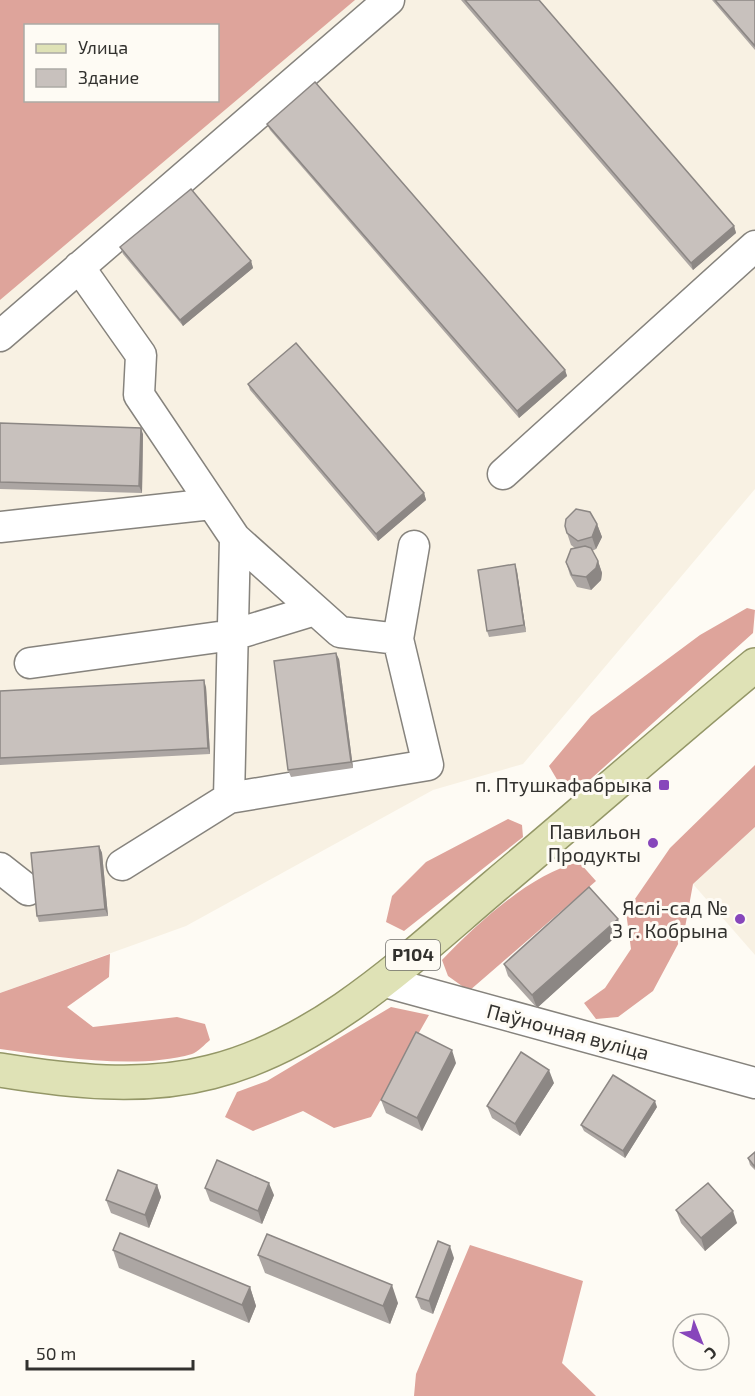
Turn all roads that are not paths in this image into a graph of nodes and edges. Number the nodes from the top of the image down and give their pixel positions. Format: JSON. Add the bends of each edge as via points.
{"nodes":[{"id":1,"x":389,"y":0,"type":"edge"},
{"id":2,"x":755,"y":246,"type":"edge"},
{"id":3,"x":79,"y":267,"type":"junction"},
{"id":4,"x":0,"y":336,"type":"edge"},
{"id":5,"x":503,"y":474,"type":"dead end"},
{"id":6,"x":212,"y":504,"type":"junction"},
{"id":7,"x":0,"y":527,"type":"edge"},
{"id":8,"x":235,"y":538,"type":"junction"},
{"id":9,"x":414,"y":546,"type":"dead end"},
{"id":10,"x":315,"y":610,"type":"junction"},
{"id":11,"x":232,"y":635,"type":"junction"},
{"id":12,"x":398,"y":639,"type":"junction"},
{"id":13,"x":30,"y":663,"type":"dead end"},
{"id":14,"x":755,"y":664,"type":"edge"},
{"id":15,"x":229,"y":798,"type":"junction"},
{"id":16,"x":122,"y":865,"type":"dead end"},
{"id":17,"x":0,"y":868,"type":"edge"},
{"id":18,"x":28,"y":890,"type":"dead end"},
{"id":19,"x":382,"y":981,"type":"junction"},
{"id":20,"x":0,"y":1070,"type":"edge"},
{"id":21,"x":755,"y":1083,"type":"edge"}],
"edges":[{"from":1,"to":3,"type":"street"},
{"from":2,"to":5,"type":"street"},
{"from":3,"to":4,"type":"street"},
{"from":3,"to":6,"type":"street","via":[[141,355],[139,395]]},
{"from":6,"to":7,"type":"street"},
{"from":6,"to":8,"type":"street"},
{"from":8,"to":10,"type":"street"},
{"from":8,"to":11,"type":"street"},
{"from":9,"to":12,"type":"street"},
{"from":10,"to":11,"type":"street"},
{"from":10,"to":12,"type":"street","via":[[340,632]]},
{"from":11,"to":13,"type":"street"},
{"from":11,"to":15,"type":"street"},
{"from":12,"to":15,"type":"street","via":[[428,765]]},
{"from":14,"to":19,"type":"main road","number":"Р104"},
{"from":15,"to":16,"type":"street"},
{"from":17,"to":18,"type":"street"},
{"from":19,"to":20,"type":"main road","number":"Р104","via":[[292,1041],[212,1072],[153,1081],[72,1081]]},
{"from":19,"to":21,"type":"street","name":"Паўночная вуліца"}]}
